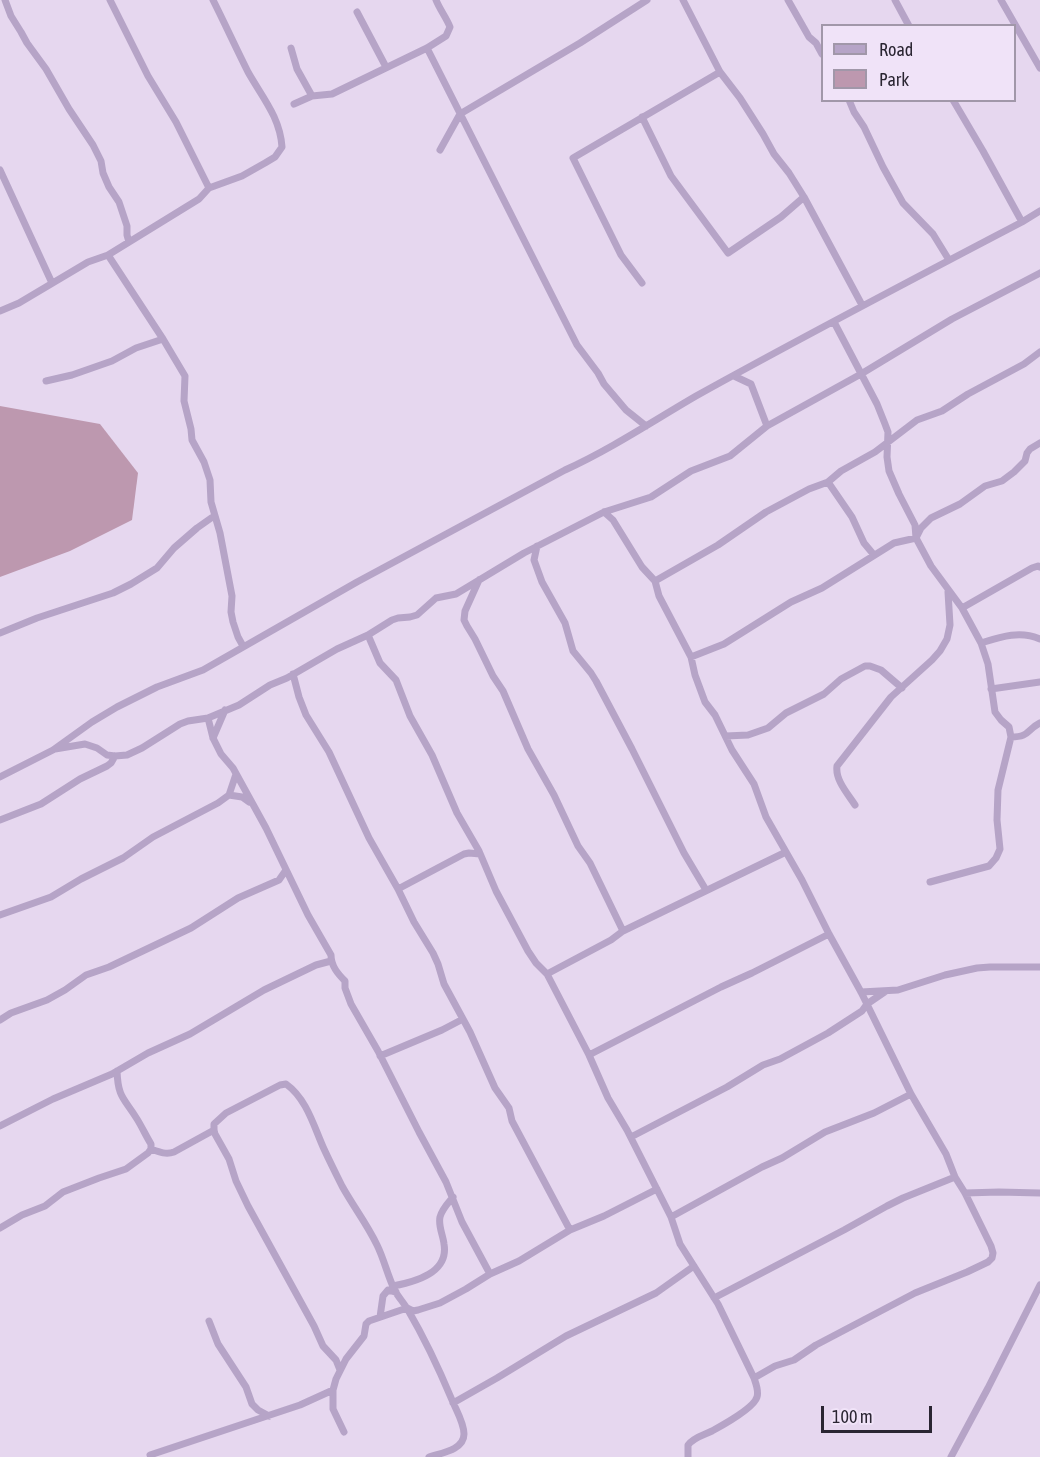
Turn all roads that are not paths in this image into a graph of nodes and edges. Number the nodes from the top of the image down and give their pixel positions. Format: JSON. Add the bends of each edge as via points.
{"nodes":[{"id":1,"x":15,"y":0,"type":"edge"},
{"id":2,"x":213,"y":0,"type":"edge"},
{"id":3,"x":436,"y":0,"type":"edge"},
{"id":4,"x":647,"y":0,"type":"edge"},
{"id":5,"x":683,"y":0,"type":"edge"},
{"id":6,"x":788,"y":0,"type":"edge"},
{"id":7,"x":895,"y":0,"type":"edge"},
{"id":8,"x":1001,"y":0,"type":"edge"},
{"id":9,"x":112,"y":1,"type":"edge"},
{"id":10,"x":6,"y":2,"type":"edge"},
{"id":11,"x":357,"y":12,"type":"dead end"},
{"id":12,"x":908,"y":24,"type":"edge"},
{"id":13,"x":1015,"y":24,"type":"edge"},
{"id":14,"x":1016,"y":26,"type":"edge"},
{"id":15,"x":291,"y":48,"type":"dead end"},
{"id":16,"x":427,"y":48,"type":"junction"},
{"id":17,"x":821,"y":52,"type":"edge"},
{"id":18,"x":386,"y":67,"type":"junction"},
{"id":19,"x":1040,"y":68,"type":"edge"},
{"id":20,"x":720,"y":72,"type":"junction"},
{"id":21,"x":312,"y":96,"type":"junction"},
{"id":22,"x":850,"y":102,"type":"edge"},
{"id":23,"x":954,"y":102,"type":"edge"},
{"id":24,"x":294,"y":104,"type":"dead end"},
{"id":25,"x":460,"y":114,"type":"junction"},
{"id":26,"x":642,"y":117,"type":"junction"},
{"id":27,"x":440,"y":150,"type":"dead end"},
{"id":28,"x":0,"y":170,"type":"edge"},
{"id":29,"x":209,"y":188,"type":"junction"},
{"id":30,"x":804,"y":197,"type":"junction"},
{"id":31,"x":1040,"y":211,"type":"edge"},
{"id":32,"x":1022,"y":222,"type":"junction"},
{"id":33,"x":129,"y":242,"type":"junction"},
{"id":34,"x":108,"y":255,"type":"junction"},
{"id":35,"x":949,"y":260,"type":"junction"},
{"id":36,"x":1040,"y":273,"type":"edge"},
{"id":37,"x":52,"y":283,"type":"junction"},
{"id":38,"x":642,"y":283,"type":"dead end"},
{"id":39,"x":862,"y":305,"type":"junction"},
{"id":40,"x":0,"y":310,"type":"edge"},
{"id":41,"x":834,"y":322,"type":"junction"},
{"id":42,"x":163,"y":339,"type":"junction"},
{"id":43,"x":1040,"y":352,"type":"edge"},
{"id":44,"x":861,"y":374,"type":"junction"},
{"id":45,"x":734,"y":376,"type":"junction"},
{"id":46,"x":46,"y":381,"type":"dead end"},
{"id":47,"x":646,"y":426,"type":"junction"},
{"id":48,"x":767,"y":426,"type":"junction"},
{"id":49,"x":888,"y":442,"type":"junction"},
{"id":50,"x":1040,"y":443,"type":"edge"},
{"id":51,"x":828,"y":482,"type":"junction"},
{"id":52,"x":614,"y":508,"type":"junction"},
{"id":53,"x":604,"y":512,"type":"junction"},
{"id":54,"x":214,"y":516,"type":"junction"},
{"id":55,"x":613,"y":520,"type":"junction"},
{"id":56,"x":916,"y":538,"type":"junction"},
{"id":57,"x":537,"y":546,"type":"junction"},
{"id":58,"x":524,"y":553,"type":"junction"},
{"id":59,"x":874,"y":555,"type":"junction"},
{"id":60,"x":534,"y":560,"type":"junction"},
{"id":61,"x":1040,"y":567,"type":"edge"},
{"id":62,"x":480,"y":579,"type":"junction"},
{"id":63,"x":656,"y":581,"type":"junction"},
{"id":64,"x":948,"y":590,"type":"junction"},
{"id":65,"x":962,"y":609,"type":"junction"},
{"id":66,"x":0,"y":633,"type":"edge"},
{"id":67,"x":368,"y":635,"type":"junction"},
{"id":68,"x":1040,"y":639,"type":"edge"},
{"id":69,"x":981,"y":643,"type":"junction"},
{"id":70,"x":243,"y":646,"type":"junction"},
{"id":71,"x":691,"y":657,"type":"junction"},
{"id":72,"x":293,"y":674,"type":"junction"},
{"id":73,"x":1040,"y":682,"type":"edge"},
{"id":74,"x":902,"y":688,"type":"junction"},
{"id":75,"x":992,"y":689,"type":"junction"},
{"id":76,"x":225,"y":710,"type":"junction"},
{"id":77,"x":208,"y":718,"type":"junction"},
{"id":78,"x":1040,"y":723,"type":"edge"},
{"id":79,"x":726,"y":736,"type":"junction"},
{"id":80,"x":740,"y":737,"type":"junction"},
{"id":81,"x":1011,"y":737,"type":"junction"},
{"id":82,"x":70,"y":738,"type":"junction"},
{"id":83,"x":213,"y":738,"type":"junction"},
{"id":84,"x":70,"y":747,"type":"junction"},
{"id":85,"x":53,"y":750,"type":"junction"},
{"id":86,"x":732,"y":750,"type":"junction"},
{"id":87,"x":115,"y":756,"type":"junction"},
{"id":88,"x":236,"y":774,"type":"junction"},
{"id":89,"x":0,"y":777,"type":"edge"},
{"id":90,"x":229,"y":795,"type":"junction"},
{"id":91,"x":251,"y":803,"type":"junction"},
{"id":92,"x":855,"y":805,"type":"dead end"},
{"id":93,"x":0,"y":820,"type":"edge"},
{"id":94,"x":786,"y":852,"type":"junction"},
{"id":95,"x":480,"y":854,"type":"junction"},
{"id":96,"x":286,"y":870,"type":"junction"},
{"id":97,"x":279,"y":879,"type":"junction"},
{"id":98,"x":930,"y":882,"type":"dead end"},
{"id":99,"x":291,"y":883,"type":"junction"},
{"id":100,"x":398,"y":889,"type":"junction"},
{"id":101,"x":706,"y":890,"type":"junction"},
{"id":102,"x":0,"y":915,"type":"edge"},
{"id":103,"x":623,"y":931,"type":"junction"},
{"id":104,"x":829,"y":934,"type":"junction"},
{"id":105,"x":331,"y":961,"type":"junction"},
{"id":106,"x":1040,"y":967,"type":"edge"},
{"id":107,"x":547,"y":974,"type":"junction"},
{"id":108,"x":886,"y":991,"type":"junction"},
{"id":109,"x":861,"y":992,"type":"junction"},
{"id":110,"x":867,"y":1004,"type":"junction"},
{"id":111,"x":463,"y":1019,"type":"junction"},
{"id":112,"x":0,"y":1020,"type":"edge"},
{"id":113,"x":589,"y":1055,"type":"junction"},
{"id":114,"x":380,"y":1056,"type":"junction"},
{"id":115,"x":117,"y":1071,"type":"junction"},
{"id":116,"x":911,"y":1094,"type":"junction"},
{"id":117,"x":0,"y":1126,"type":"edge"},
{"id":118,"x":214,"y":1130,"type":"junction"},
{"id":119,"x":631,"y":1137,"type":"junction"},
{"id":120,"x":151,"y":1149,"type":"junction"},
{"id":121,"x":956,"y":1177,"type":"junction"},
{"id":122,"x":657,"y":1189,"type":"junction"},
{"id":123,"x":965,"y":1193,"type":"junction"},
{"id":124,"x":1040,"y":1193,"type":"edge"},
{"id":125,"x":453,"y":1197,"type":"junction"},
{"id":126,"x":671,"y":1216,"type":"junction"},
{"id":127,"x":0,"y":1228,"type":"edge"},
{"id":128,"x":570,"y":1230,"type":"junction"},
{"id":129,"x":694,"y":1266,"type":"junction"},
{"id":130,"x":490,"y":1274,"type":"junction"},
{"id":131,"x":1040,"y":1285,"type":"edge"},
{"id":132,"x":394,"y":1289,"type":"junction"},
{"id":133,"x":714,"y":1298,"type":"junction"},
{"id":134,"x":407,"y":1308,"type":"junction"},
{"id":135,"x":380,"y":1317,"type":"junction"},
{"id":136,"x":209,"y":1321,"type":"dead end"},
{"id":137,"x":345,"y":1359,"type":"junction"},
{"id":138,"x":336,"y":1360,"type":"junction"},
{"id":139,"x":340,"y":1370,"type":"junction"},
{"id":140,"x":754,"y":1378,"type":"junction"},
{"id":141,"x":333,"y":1390,"type":"junction"},
{"id":142,"x":453,"y":1403,"type":"junction"},
{"id":143,"x":269,"y":1416,"type":"junction"},
{"id":144,"x":344,"y":1432,"type":"dead end"},
{"id":145,"x":150,"y":1455,"type":"dead end"},
{"id":146,"x":429,"y":1457,"type":"edge"},
{"id":147,"x":688,"y":1457,"type":"edge"},
{"id":148,"x":951,"y":1457,"type":"edge"}],
"edges":[{"from":1,"to":10,"type":"street"},
{"from":2,"to":29,"type":"street","via":[[274,116],[282,147],[265,164]]},
{"from":3,"to":16,"type":"street","via":[[450,27],[446,36]]},
{"from":4,"to":25,"type":"street"},
{"from":5,"to":20,"type":"street"},
{"from":6,"to":17,"type":"street"},
{"from":7,"to":12,"type":"street"},
{"from":8,"to":13,"type":"street"},
{"from":9,"to":29,"type":"street"},
{"from":10,"to":33,"type":"street","via":[[27,44],[93,145],[109,188],[119,202]]},
{"from":11,"to":18,"type":"street"},
{"from":14,"to":19,"type":"street"},
{"from":15,"to":21,"type":"street"},
{"from":16,"to":18,"type":"street"},
{"from":16,"to":25,"type":"street"},
{"from":18,"to":21,"type":"street","via":[[332,94]]},
{"from":20,"to":26,"type":"street"},
{"from":20,"to":30,"type":"street"},
{"from":21,"to":24,"type":"street"},
{"from":22,"to":35,"type":"street","via":[[903,203],[933,234]]},
{"from":23,"to":32,"type":"street"},
{"from":25,"to":27,"type":"street"},
{"from":25,"to":47,"type":"street","via":[[577,345],[626,410]]},
{"from":26,"to":30,"type":"street","via":[[672,176],[728,253]]},
{"from":26,"to":38,"type":"street","via":[[573,158],[621,255]]},
{"from":28,"to":37,"type":"street"},
{"from":29,"to":33,"type":"street","via":[[199,199]]},
{"from":30,"to":39,"type":"street"},
{"from":31,"to":32,"type":"street"},
{"from":32,"to":35,"type":"street"},
{"from":33,"to":34,"type":"street"},
{"from":34,"to":37,"type":"street"},
{"from":34,"to":42,"type":"street"},
{"from":35,"to":39,"type":"street"},
{"from":36,"to":44,"type":"street","via":[[952,319]]},
{"from":37,"to":40,"type":"street"},
{"from":39,"to":41,"type":"street"},
{"from":41,"to":44,"type":"street"},
{"from":41,"to":45,"type":"street"},
{"from":42,"to":46,"type":"street","via":[[112,361]]},
{"from":42,"to":54,"type":"street","via":[[185,376],[184,401],[192,440],[210,480]]},
{"from":43,"to":49,"type":"street","via":[[942,411],[916,420]]},
{"from":44,"to":48,"type":"street"},
{"from":44,"to":49,"type":"street","via":[[885,424]]},
{"from":45,"to":47,"type":"street"},
{"from":45,"to":48,"type":"street","via":[[751,384]]},
{"from":47,"to":70,"type":"street"},
{"from":48,"to":52,"type":"street","via":[[730,456],[691,471],[651,497]]},
{"from":49,"to":51,"type":"street"},
{"from":49,"to":56,"type":"street","via":[[889,471],[915,525]]},
{"from":50,"to":56,"type":"street","via":[[1030,449],[1014,472],[931,518]]},
{"from":51,"to":59,"type":"street"},
{"from":51,"to":63,"type":"street","via":[[766,512]]},
{"from":52,"to":53,"type":"street"},
{"from":52,"to":55,"type":"street"},
{"from":53,"to":55,"type":"street"},
{"from":53,"to":57,"type":"street"},
{"from":54,"to":66,"type":"street","via":[[174,548],[157,568],[131,584]]},
{"from":54,"to":70,"type":"street","via":[[232,596],[233,622]]},
{"from":55,"to":63,"type":"street","via":[[636,559]]},
{"from":56,"to":59,"type":"street","via":[[894,543]]},
{"from":56,"to":64,"type":"street"},
{"from":57,"to":58,"type":"street"},
{"from":57,"to":60,"type":"street"},
{"from":58,"to":60,"type":"street"},
{"from":58,"to":62,"type":"street"},
{"from":59,"to":71,"type":"street","via":[[724,644]]},
{"from":60,"to":101,"type":"street","via":[[565,623],[573,651],[596,681]]},
{"from":61,"to":65,"type":"street"},
{"from":62,"to":67,"type":"street","via":[[456,594],[436,598],[417,615],[392,620]]},
{"from":62,"to":103,"type":"street","via":[[465,611],[466,627],[506,697],[528,749]]},
{"from":63,"to":71,"type":"street","via":[[659,596]]},
{"from":64,"to":65,"type":"street"},
{"from":64,"to":74,"type":"street","via":[[947,639],[932,660]]},
{"from":65,"to":69,"type":"street"},
{"from":67,"to":72,"type":"street"},
{"from":67,"to":95,"type":"street","via":[[380,663],[396,680],[410,716]]},
{"from":68,"to":69,"type":"street","via":[[1021,634]]},
{"from":69,"to":75,"type":"street"},
{"from":70,"to":82,"type":"street","via":[[203,670],[117,707]]},
{"from":71,"to":79,"type":"street","via":[[702,696]]},
{"from":72,"to":76,"type":"street"},
{"from":72,"to":100,"type":"street","via":[[306,715],[329,752]]},
{"from":73,"to":75,"type":"street"},
{"from":74,"to":80,"type":"street","via":[[881,670],[865,666],[768,728]]},
{"from":74,"to":92,"type":"street","via":[[837,766],[838,777]]},
{"from":75,"to":81,"type":"street","via":[[996,712],[1009,727]]},
{"from":76,"to":77,"type":"street"},
{"from":76,"to":83,"type":"street"},
{"from":77,"to":83,"type":"street"},
{"from":77,"to":87,"type":"street","via":[[180,724],[142,748]]},
{"from":78,"to":81,"type":"street","via":[[1022,737]]},
{"from":79,"to":80,"type":"street"},
{"from":79,"to":86,"type":"street"},
{"from":80,"to":86,"type":"street"},
{"from":81,"to":98,"type":"street","via":[[999,790],[1000,849],[996,858],[989,866]]},
{"from":82,"to":84,"type":"street"},
{"from":82,"to":85,"type":"street"},
{"from":83,"to":88,"type":"street"},
{"from":84,"to":85,"type":"street"},
{"from":84,"to":87,"type":"street","via":[[85,744]]},
{"from":85,"to":89,"type":"street"},
{"from":86,"to":94,"type":"street","via":[[754,784],[766,817]]},
{"from":87,"to":93,"type":"street","via":[[107,766],[41,804]]},
{"from":88,"to":90,"type":"street"},
{"from":88,"to":91,"type":"street"},
{"from":90,"to":91,"type":"street"},
{"from":90,"to":102,"type":"street","via":[[51,897]]},
{"from":91,"to":96,"type":"street"},
{"from":94,"to":101,"type":"street"},
{"from":94,"to":104,"type":"street"},
{"from":95,"to":100,"type":"street","via":[[464,855]]},
{"from":95,"to":107,"type":"street","via":[[532,959]]},
{"from":96,"to":97,"type":"street"},
{"from":96,"to":99,"type":"street"},
{"from":97,"to":99,"type":"street"},
{"from":97,"to":112,"type":"street","via":[[238,898],[191,928],[86,975],[47,1000]]},
{"from":99,"to":105,"type":"street"},
{"from":100,"to":111,"type":"street"},
{"from":101,"to":103,"type":"street"},
{"from":103,"to":107,"type":"street"},
{"from":104,"to":109,"type":"street"},
{"from":104,"to":113,"type":"street"},
{"from":105,"to":114,"type":"street","via":[[345,981],[351,1004]]},
{"from":105,"to":115,"type":"street","via":[[264,990]]},
{"from":106,"to":108,"type":"street","via":[[977,968]]},
{"from":107,"to":113,"type":"street"},
{"from":108,"to":109,"type":"street"},
{"from":108,"to":110,"type":"street"},
{"from":109,"to":110,"type":"street"},
{"from":110,"to":116,"type":"street"},
{"from":110,"to":119,"type":"street","via":[[828,1033]]},
{"from":111,"to":114,"type":"street"},
{"from":111,"to":128,"type":"street"},
{"from":113,"to":119,"type":"street"},
{"from":114,"to":125,"type":"street"},
{"from":115,"to":117,"type":"street"},
{"from":115,"to":120,"type":"street","via":[[120,1093]]},
{"from":116,"to":121,"type":"street"},
{"from":116,"to":126,"type":"street","via":[[825,1132]]},
{"from":118,"to":120,"type":"street","via":[[169,1154]]},
{"from":118,"to":132,"type":"street","via":[[214,1124],[226,1113],[286,1083],[311,1118],[343,1187],[374,1239]]},
{"from":118,"to":138,"type":"street","via":[[266,1241],[323,1346]]},
{"from":119,"to":122,"type":"street"},
{"from":120,"to":127,"type":"street","via":[[126,1169],[63,1192],[45,1206]]},
{"from":121,"to":123,"type":"street"},
{"from":121,"to":133,"type":"street","via":[[903,1197]]},
{"from":122,"to":126,"type":"street"},
{"from":122,"to":128,"type":"street"},
{"from":123,"to":124,"type":"street"},
{"from":123,"to":140,"type":"street","via":[[993,1252],[988,1262],[915,1293]]},
{"from":125,"to":130,"type":"street"},
{"from":125,"to":132,"type":"street","via":[[439,1219],[445,1245],[442,1261],[425,1276]]},
{"from":126,"to":129,"type":"street","via":[[680,1244]]},
{"from":128,"to":130,"type":"street"},
{"from":129,"to":133,"type":"street"},
{"from":129,"to":142,"type":"street","via":[[656,1293],[566,1336]]},
{"from":130,"to":134,"type":"street","via":[[440,1303],[413,1311]]},
{"from":131,"to":148,"type":"street"},
{"from":132,"to":134,"type":"street"},
{"from":132,"to":135,"type":"street","via":[[383,1296]]},
{"from":133,"to":140,"type":"street"},
{"from":134,"to":135,"type":"street"},
{"from":134,"to":142,"type":"street"},
{"from":135,"to":137,"type":"street","via":[[366,1324],[364,1336]]},
{"from":136,"to":143,"type":"street","via":[[252,1404]]},
{"from":137,"to":138,"type":"street"},
{"from":137,"to":139,"type":"street"},
{"from":138,"to":139,"type":"street"},
{"from":139,"to":141,"type":"street"},
{"from":140,"to":147,"type":"street","via":[[758,1396],[754,1402],[691,1441]]},
{"from":141,"to":143,"type":"street"},
{"from":141,"to":144,"type":"street","via":[[333,1409]]},
{"from":142,"to":146,"type":"street","via":[[464,1431],[462,1442]]},
{"from":143,"to":145,"type":"street"}]}
